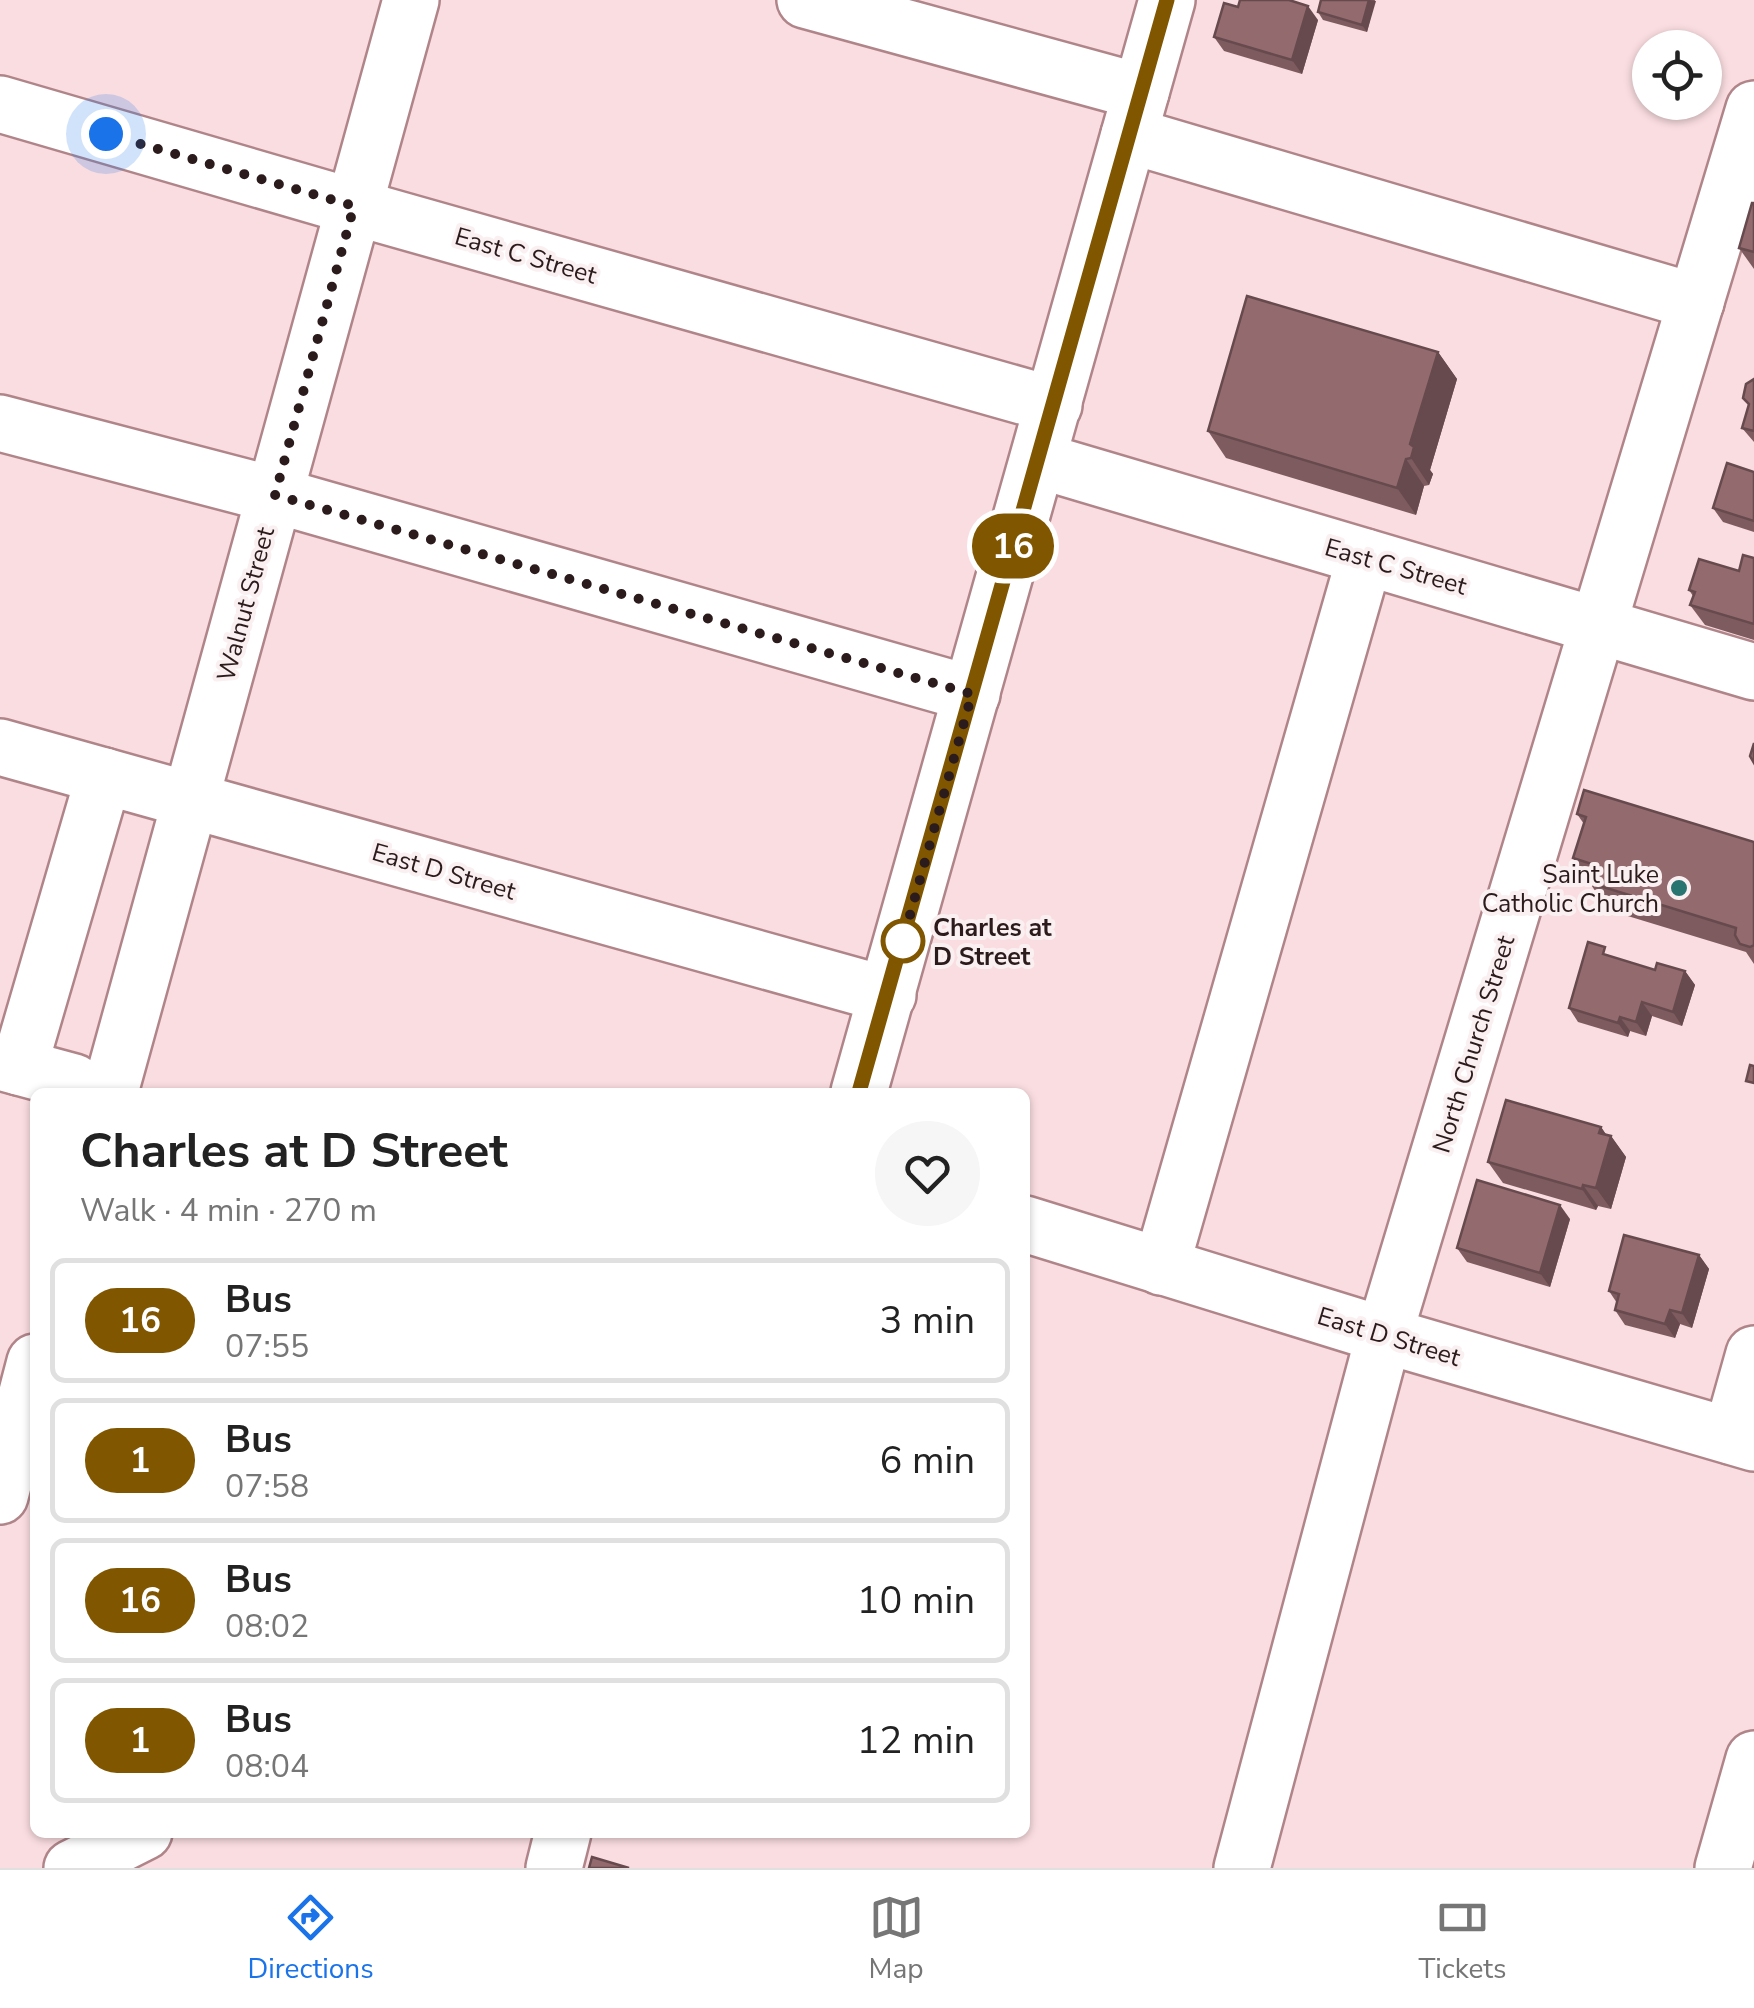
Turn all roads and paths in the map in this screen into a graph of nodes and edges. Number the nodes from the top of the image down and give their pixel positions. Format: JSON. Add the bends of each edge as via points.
{"nodes":[{"id":1,"x":412,"y":0,"type":"edge"},
{"id":2,"x":805,"y":0,"type":"edge"},
{"id":3,"x":1167,"y":0,"type":"edge"},
{"id":4,"x":0,"y":104,"type":"edge"},
{"id":5,"x":1754,"y":109,"type":"edge"},
{"id":6,"x":1135,"y":114,"type":"junction"},
{"id":7,"x":354,"y":206,"type":"junction"},
{"id":8,"x":1696,"y":302,"type":"junction"},
{"id":9,"x":1054,"y":404,"type":"junction"},
{"id":10,"x":0,"y":423,"type":"edge"},
{"id":11,"x":1038,"y":460,"type":"junction"},
{"id":12,"x":275,"y":495,"type":"junction"},
{"id":13,"x":1365,"y":556,"type":"junction"},
{"id":14,"x":1600,"y":626,"type":"junction"},
{"id":15,"x":1754,"y":672,"type":"edge"},
{"id":16,"x":972,"y":694,"type":"junction"},
{"id":17,"x":0,"y":748,"type":"edge"},
{"id":18,"x":104,"y":776,"type":"junction"},
{"id":19,"x":192,"y":800,"type":"junction"},
{"id":20,"x":888,"y":995,"type":"junction"},
{"id":21,"x":9,"y":1065,"type":"edge"},
{"id":22,"x":82,"y":1088,"type":"edge"},
{"id":23,"x":111,"y":1088,"type":"edge"},
{"id":24,"x":861,"y":1088,"type":"edge"},
{"id":25,"x":1030,"y":1226,"type":"edge"},
{"id":26,"x":1161,"y":1267,"type":"junction"},
{"id":27,"x":1384,"y":1335,"type":"junction"},
{"id":28,"x":1754,"y":1354,"type":"edge"},
{"id":29,"x":24,"y":1390,"type":"edge"},
{"id":30,"x":1742,"y":1440,"type":"edge"},
{"id":31,"x":0,"y":1496,"type":"edge"},
{"id":32,"x":1754,"y":1759,"type":"edge"},
{"id":33,"x":132,"y":1838,"type":"edge"},
{"id":34,"x":562,"y":1838,"type":"edge"},
{"id":35,"x":72,"y":1868,"type":"edge"},
{"id":36,"x":554,"y":1868,"type":"edge"},
{"id":37,"x":1242,"y":1868,"type":"edge"},
{"id":38,"x":1723,"y":1868,"type":"edge"}],
"edges":[{"from":1,"to":7,"type":"street","name":"Walnut Street"},
{"from":2,"to":6,"type":"street"},
{"from":3,"to":6,"type":"street"},
{"from":4,"to":7,"type":"street","name":"East C Street"},
{"from":5,"to":8,"type":"street","name":"North Church Street"},
{"from":6,"to":8,"type":"street"},
{"from":6,"to":9,"type":"street"},
{"from":7,"to":9,"type":"street","name":"East C Street"},
{"from":7,"to":12,"type":"street","name":"Walnut Street"},
{"from":8,"to":14,"type":"street","name":"North Church Street"},
{"from":9,"to":11,"type":"street"},
{"from":10,"to":12,"type":"street"},
{"from":11,"to":13,"type":"street","name":"East C Street"},
{"from":11,"to":16,"type":"street"},
{"from":12,"to":16,"type":"street"},
{"from":12,"to":19,"type":"street","name":"Walnut Street"},
{"from":13,"to":14,"type":"street","name":"East C Street"},
{"from":13,"to":26,"type":"street"},
{"from":14,"to":15,"type":"street","name":"East C Street"},
{"from":14,"to":27,"type":"street","name":"North Church Street"},
{"from":16,"to":20,"type":"street"},
{"from":17,"to":18,"type":"street","name":"East D Street"},
{"from":18,"to":19,"type":"street","name":"East D Street"},
{"from":18,"to":21,"type":"street"},
{"from":19,"to":20,"type":"street","name":"East D Street"},
{"from":19,"to":23,"type":"street","name":"Walnut Street"},
{"from":20,"to":24,"type":"street"},
{"from":21,"to":22,"type":"street"},
{"from":25,"to":26,"type":"street","name":"East D Street"},
{"from":26,"to":27,"type":"street","name":"East D Street"},
{"from":27,"to":30,"type":"street","name":"East D Street"},
{"from":27,"to":37,"type":"street","name":"North Church Street"},
{"from":28,"to":30,"type":"street"},
{"from":29,"to":31,"type":"street"},
{"from":32,"to":38,"type":"street"},
{"from":33,"to":35,"type":"street"},
{"from":34,"to":36,"type":"street"}]}
